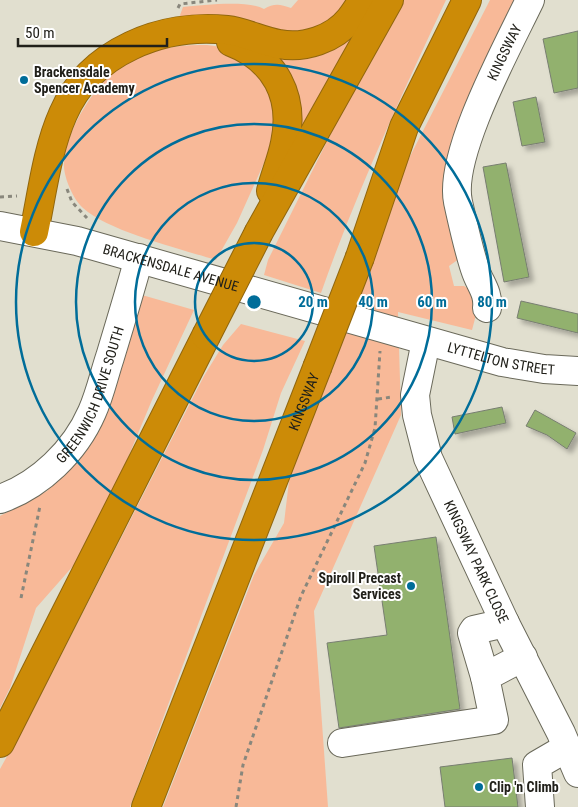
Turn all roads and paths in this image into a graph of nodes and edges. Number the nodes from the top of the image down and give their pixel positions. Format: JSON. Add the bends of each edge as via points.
{"nodes":[{"id":1,"x":363,"y":0,"type":"edge"},
{"id":2,"x":389,"y":0,"type":"edge"},
{"id":3,"x":467,"y":0,"type":"edge"},
{"id":4,"x":530,"y":0,"type":"edge"},
{"id":5,"x":210,"y":31,"type":"junction"},
{"id":6,"x":0,"y":226,"type":"edge"},
{"id":7,"x":260,"y":229,"type":"junction"},
{"id":8,"x":34,"y":232,"type":"junction"},
{"id":9,"x":139,"y":258,"type":"junction"},
{"id":10,"x":487,"y":308,"type":"dead end"},
{"id":11,"x":426,"y":341,"type":"junction"},
{"id":12,"x":381,"y":345,"type":"dead end"},
{"id":13,"x":578,"y":371,"type":"edge"},
{"id":14,"x":47,"y":471,"type":"junction"},
{"id":15,"x":0,"y":499,"type":"edge"},
{"id":16,"x":21,"y":598,"type":"dead end"},
{"id":17,"x":505,"y":623,"type":"junction"},
{"id":18,"x":523,"y":657,"type":"junction"},
{"id":19,"x":485,"y":677,"type":"junction"},
{"id":20,"x":342,"y":742,"type":"dead end"},
{"id":21,"x":0,"y":743,"type":"edge"},
{"id":22,"x":568,"y":748,"type":"junction"},
{"id":23,"x":578,"y":773,"type":"edge"},
{"id":24,"x":146,"y":807,"type":"edge"},
{"id":25,"x":236,"y":807,"type":"edge"},
{"id":26,"x":540,"y":807,"type":"edge"}],
"edges":[{"from":1,"to":5,"type":"highway","via":[[341,29],[318,42],[279,44],[225,30]]},
{"from":2,"to":7,"type":"highway"},
{"from":3,"to":24,"type":"highway","name":"KINGSWAY","bridge":true,"via":[[404,127],[360,257]]},
{"from":4,"to":10,"type":"street","name":"KINGSWAY","via":[[473,124],[460,160],[456,186],[465,272],[488,297]]},
{"from":5,"to":7,"type":"highway","via":[[258,56],[272,71],[285,98],[288,114],[285,144]]},
{"from":5,"to":8,"type":"highway","via":[[173,31],[138,41],[115,54],[85,80],[73,96],[58,128]]},
{"from":6,"to":8,"type":"street","name":"BRACKENSDALE AVENUE"},
{"from":7,"to":21,"type":"highway","bridge":true},
{"from":8,"to":9,"type":"street","name":"BRACKENSDALE AVENUE"},
{"from":9,"to":11,"type":"street","name":"BRACKENSDALE AVENUE"},
{"from":9,"to":14,"type":"street","name":"GREENWICH DRIVE SOUTH","via":[[92,412],[69,450]]},
{"from":11,"to":13,"type":"street","name":"LYTTELTON STREET","via":[[528,367]]},
{"from":11,"to":17,"type":"street","name":"KINGSWAY PARK CLOSE","via":[[415,395],[421,435],[438,483]]},
{"from":12,"to":25,"type":"path","via":[[375,428],[365,463],[302,596],[243,765]]},
{"from":14,"to":15,"type":"street","name":"GREENWICH DRIVE SOUTH"},
{"from":14,"to":16,"type":"path"},
{"from":17,"to":18,"type":"street","name":"KINGSWAY PARK CLOSE"},
{"from":17,"to":19,"type":"street","via":[[472,633]]},
{"from":18,"to":19,"type":"street"},
{"from":18,"to":22,"type":"street","name":"KINGSWAY PARK CLOSE"},
{"from":19,"to":20,"type":"street","via":[[494,720]]},
{"from":22,"to":23,"type":"street","name":"KINGSWAY PARK CLOSE"},
{"from":22,"to":26,"type":"street","via":[[538,765]]}]}
